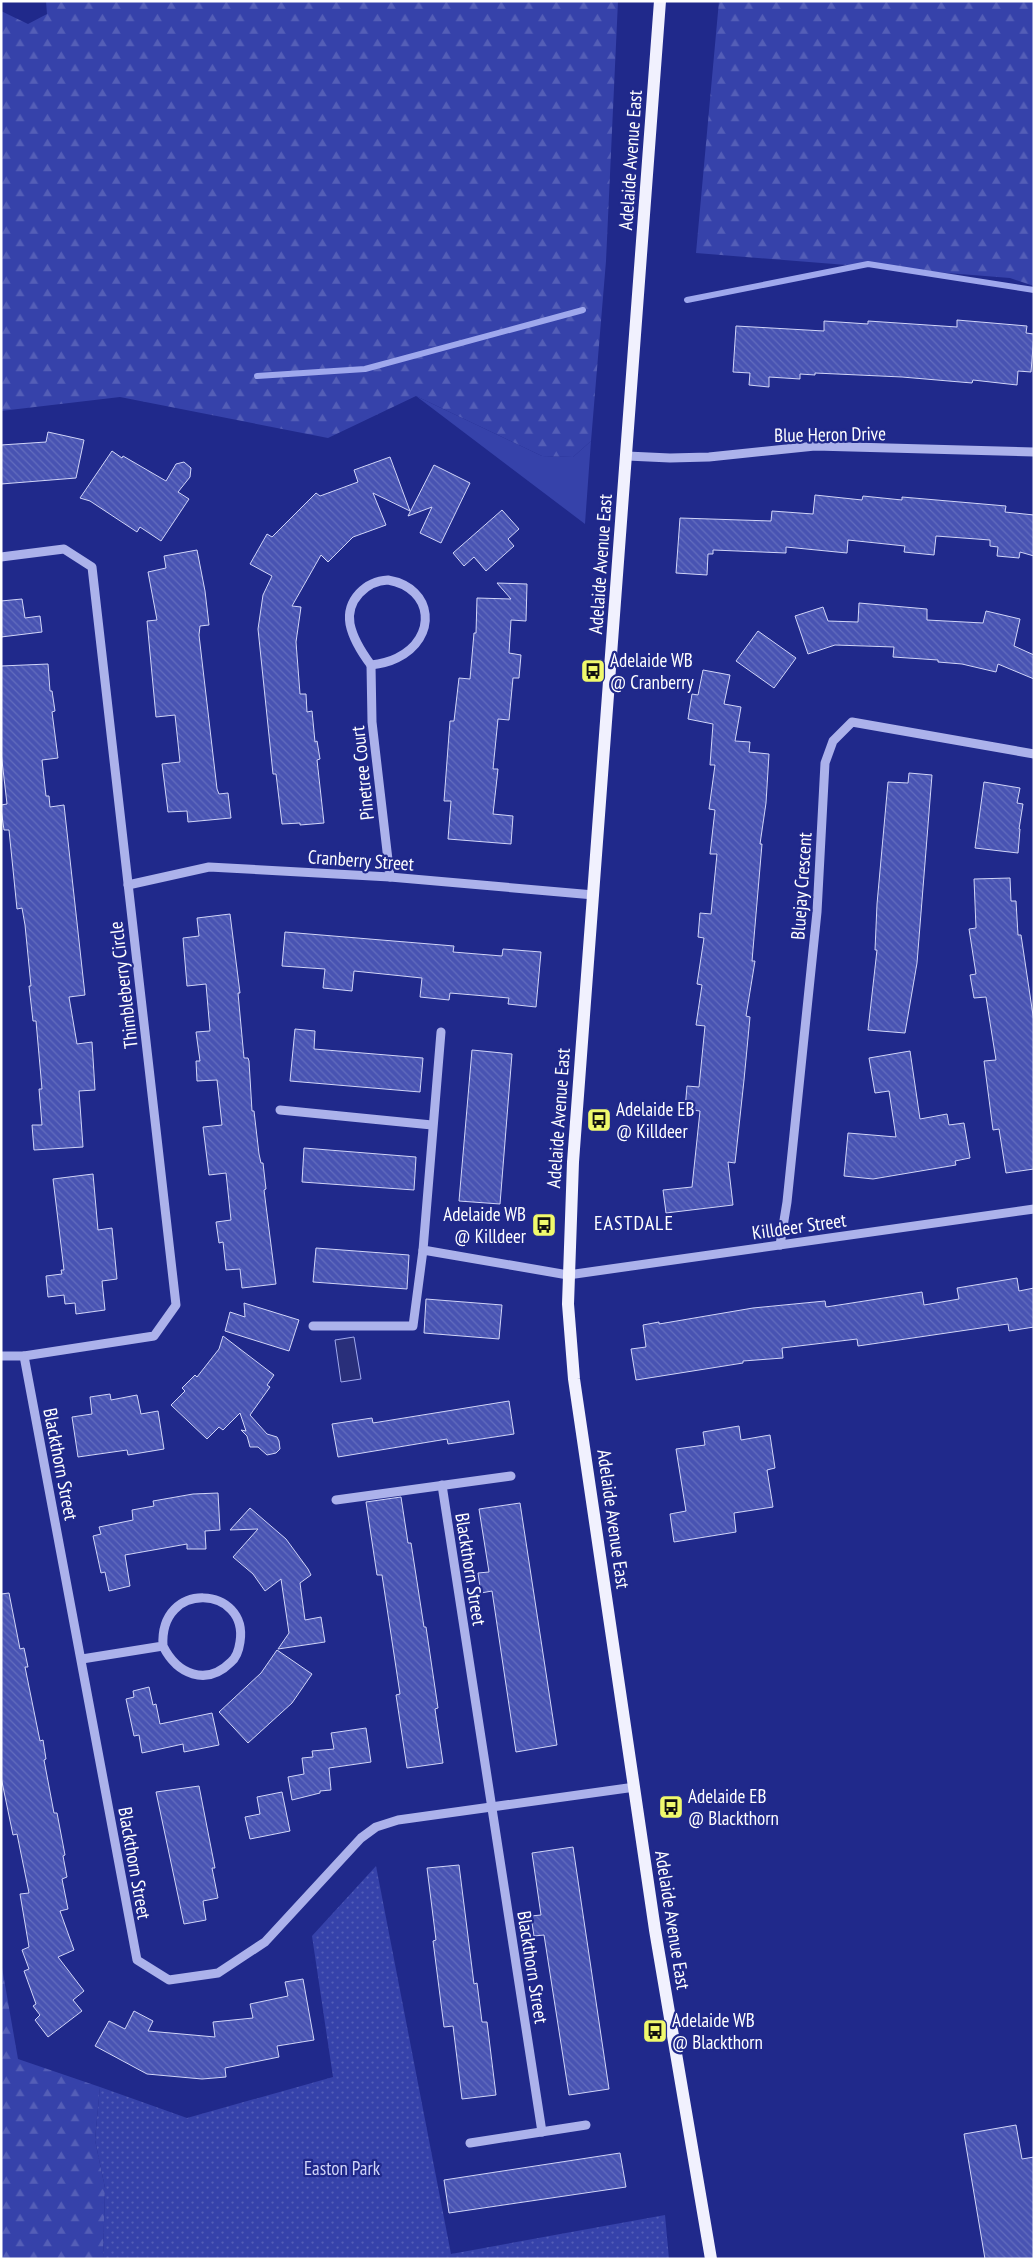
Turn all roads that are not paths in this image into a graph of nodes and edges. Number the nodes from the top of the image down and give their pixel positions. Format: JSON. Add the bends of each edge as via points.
{"nodes":[{"id":1,"x":660,"y":1,"type":"edge"},
{"id":2,"x":1034,"y":452,"type":"edge"},
{"id":3,"x":627,"y":456,"type":"junction"},
{"id":4,"x":1,"y":557,"type":"edge"},
{"id":5,"x":371,"y":665,"type":"junction"},
{"id":6,"x":1034,"y":754,"type":"edge"},
{"id":7,"x":390,"y":877,"type":"junction"},
{"id":8,"x":128,"y":885,"type":"junction"},
{"id":9,"x":594,"y":895,"type":"junction"},
{"id":10,"x":440,"y":1032,"type":"dead end"},
{"id":11,"x":280,"y":1110,"type":"dead end"},
{"id":12,"x":432,"y":1125,"type":"junction"},
{"id":13,"x":1034,"y":1209,"type":"edge"},
{"id":14,"x":780,"y":1245,"type":"junction"},
{"id":15,"x":422,"y":1250,"type":"junction"},
{"id":16,"x":568,"y":1275,"type":"junction"},
{"id":17,"x":313,"y":1326,"type":"dead end"},
{"id":18,"x":1,"y":1356,"type":"edge"},
{"id":19,"x":24,"y":1356,"type":"junction"},
{"id":20,"x":511,"y":1476,"type":"dead end"},
{"id":21,"x":442,"y":1485,"type":"junction"},
{"id":22,"x":336,"y":1500,"type":"dead end"},
{"id":23,"x":163,"y":1646,"type":"junction"},
{"id":24,"x":82,"y":1659,"type":"junction"},
{"id":25,"x":635,"y":1787,"type":"junction"},
{"id":26,"x":492,"y":1806,"type":"junction"},
{"id":27,"x":586,"y":2126,"type":"dead end"},
{"id":28,"x":542,"y":2132,"type":"junction"},
{"id":29,"x":470,"y":2143,"type":"dead end"},
{"id":30,"x":711,"y":2259,"type":"edge"}],
"edges":[{"from":1,"to":3,"type":"main road","name":"Adelaide Avenue East"},
{"from":2,"to":3,"type":"street","name":"Blue Heron Drive","via":[[815,446],[710,457]]},
{"from":3,"to":9,"type":"main road","name":"Adelaide Avenue East"},
{"from":4,"to":8,"type":"street","name":"Thimbleberry Circle","via":[[64,549],[92,567]]},
{"from":5,"to":5,"type":"street","via":[[399,657],[417,642],[423,632],[426,614],[419,596],[400,582],[384,580],[364,588],[351,610],[350,623],[354,635]]},
{"from":5,"to":7,"type":"street","name":"Pinetree Court","via":[[372,722]]},
{"from":6,"to":14,"type":"street","name":"Bluejay Crescent","via":[[852,722],[833,741],[825,763],[817,912]]},
{"from":7,"to":8,"type":"street","name":"Cranberry Street","via":[[209,867]]},
{"from":7,"to":9,"type":"street","name":"Cranberry Street"},
{"from":8,"to":19,"type":"street","name":"Thimbleberry Circle","via":[[176,1305],[154,1336]]},
{"from":9,"to":16,"type":"main road","name":"Adelaide Avenue East","via":[[573,1162]]},
{"from":10,"to":12,"type":"street"},
{"from":11,"to":12,"type":"street"},
{"from":12,"to":15,"type":"street"},
{"from":13,"to":14,"type":"street","name":"Killdeer Street"},
{"from":14,"to":16,"type":"street","name":"Killdeer Street"},
{"from":15,"to":16,"type":"street","name":"Killdeer Street"},
{"from":15,"to":17,"type":"street","via":[[413,1326]]},
{"from":16,"to":25,"type":"main road","name":"Adelaide Avenue East","via":[[574,1379]]},
{"from":18,"to":19,"type":"street","name":"Thimbleberry Circle"},
{"from":19,"to":24,"type":"street","name":"Blackthorn Street"},
{"from":20,"to":21,"type":"street"},
{"from":21,"to":22,"type":"street"},
{"from":21,"to":26,"type":"street","name":"Blackthorn Street"},
{"from":23,"to":23,"type":"street","via":[[174,1664],[185,1672],[211,1675],[223,1670],[239,1650],[239,1623],[224,1603],[200,1597],[187,1600],[168,1616]]},
{"from":23,"to":24,"type":"street"},
{"from":24,"to":26,"type":"street","name":"Blackthorn Street","via":[[136,1960],[169,1980],[218,1972],[265,1942],[361,1838],[376,1827],[398,1820]]},
{"from":25,"to":26,"type":"street","name":"Blackthorn Street"},
{"from":25,"to":30,"type":"main road","name":"Adelaide Avenue East","via":[[655,1930]]},
{"from":26,"to":28,"type":"street","name":"Blackthorn Street"},
{"from":27,"to":28,"type":"street"},
{"from":28,"to":29,"type":"street"}]}
